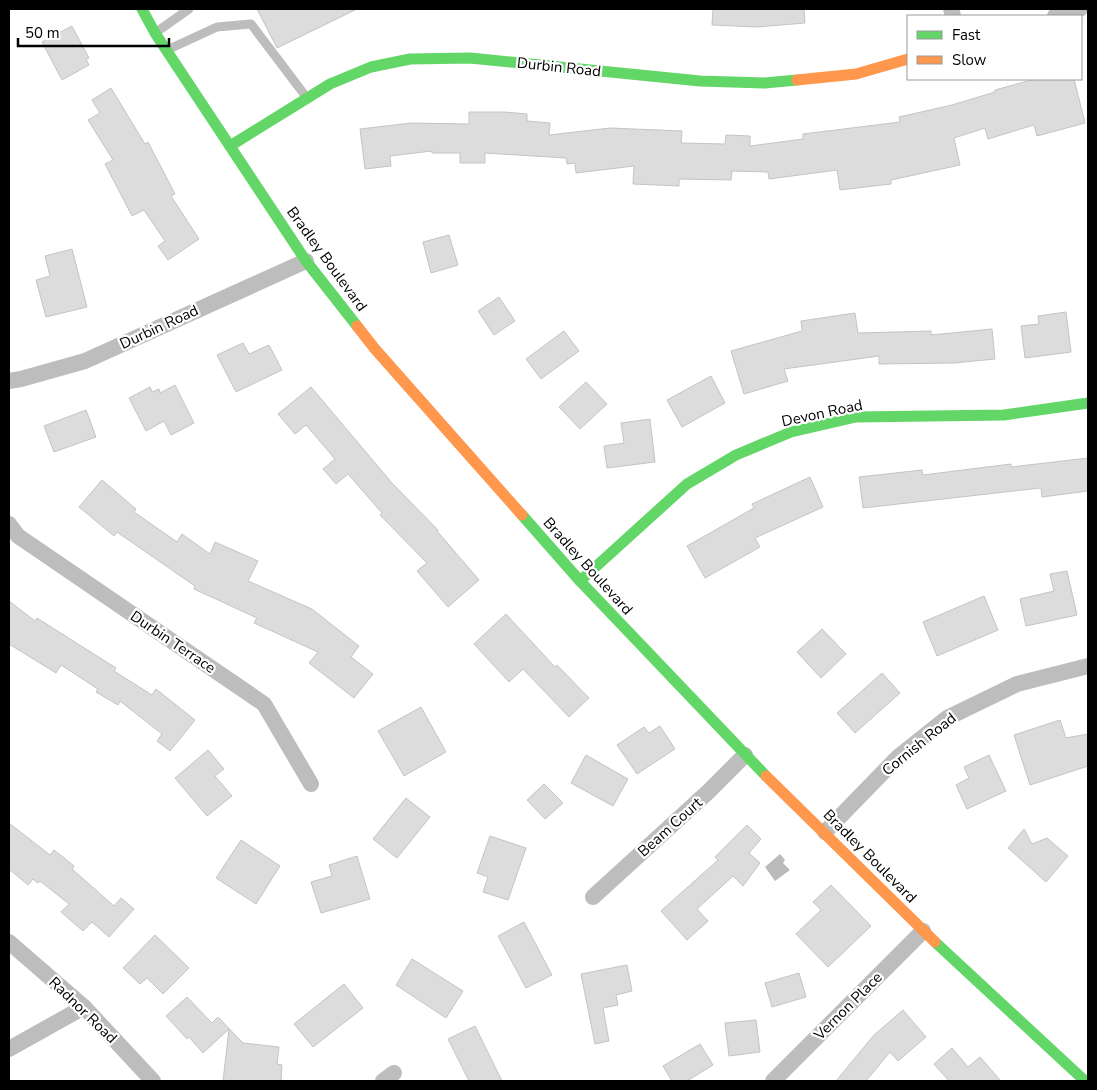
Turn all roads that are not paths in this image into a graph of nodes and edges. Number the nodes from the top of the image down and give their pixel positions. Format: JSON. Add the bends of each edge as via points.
{"nodes":[{"id":1,"x":142,"y":9,"type":"edge"},
{"id":2,"x":189,"y":9,"type":"edge"},
{"id":3,"x":1080,"y":9,"type":"edge"},
{"id":4,"x":1059,"y":15,"type":"edge"},
{"id":5,"x":155,"y":33,"type":"junction"},
{"id":6,"x":166,"y":50,"type":"junction"},
{"id":7,"x":907,"y":59,"type":"edge"},
{"id":8,"x":307,"y":98,"type":"junction"},
{"id":9,"x":230,"y":146,"type":"junction"},
{"id":10,"x":306,"y":261,"type":"junction"},
{"id":11,"x":9,"y":381,"type":"edge"},
{"id":12,"x":1088,"y":403,"type":"edge"},
{"id":13,"x":9,"y":524,"type":"edge"},
{"id":14,"x":580,"y":581,"type":"junction"},
{"id":15,"x":1088,"y":666,"type":"edge"},
{"id":16,"x":745,"y":754,"type":"junction"},
{"id":17,"x":311,"y":784,"type":"dead end"},
{"id":18,"x":824,"y":832,"type":"junction"},
{"id":19,"x":593,"y":897,"type":"dead end"},
{"id":20,"x":923,"y":931,"type":"junction"},
{"id":21,"x":9,"y":942,"type":"edge"},
{"id":22,"x":84,"y":1007,"type":"junction"},
{"id":23,"x":9,"y":1049,"type":"edge"},
{"id":24,"x":153,"y":1081,"type":"edge"},
{"id":25,"x":773,"y":1081,"type":"edge"},
{"id":26,"x":1085,"y":1081,"type":"edge"}],
"edges":[{"from":1,"to":5,"type":"main road","name":"Bradley Boulevard"},
{"from":2,"to":5,"type":"lane"},
{"from":3,"to":4,"type":"street"},
{"from":5,"to":6,"type":"main road","name":"Bradley Boulevard"},
{"from":6,"to":8,"type":"lane","via":[[218,27],[251,24]]},
{"from":6,"to":9,"type":"main road","name":"Bradley Boulevard"},
{"from":7,"to":8,"type":"main road","name":"Durbin Road","via":[[856,74],[765,83],[700,81],[470,58],[410,59],[371,67],[330,84]]},
{"from":8,"to":9,"type":"main road","name":"Durbin Road"},
{"from":9,"to":10,"type":"main road","name":"Bradley Boulevard"},
{"from":10,"to":11,"type":"street","name":"Durbin Road","via":[[85,361]]},
{"from":10,"to":14,"type":"main road","name":"Bradley Boulevard","via":[[375,349]]},
{"from":12,"to":14,"type":"main road","name":"Devon Road","via":[[1004,415],[856,417],[792,432],[736,455],[687,484]]},
{"from":13,"to":17,"type":"street","name":"Durbin Terrace","via":[[18,536],[264,704]]},
{"from":14,"to":16,"type":"main road","name":"Bradley Boulevard"},
{"from":15,"to":18,"type":"street","name":"Cornish Road","via":[[1017,684],[947,718],[898,757]]},
{"from":16,"to":18,"type":"main road","name":"Bradley Boulevard"},
{"from":16,"to":19,"type":"street","name":"Beam Court"},
{"from":18,"to":20,"type":"main road","name":"Bradley Boulevard"},
{"from":20,"to":25,"type":"street","name":"Vernon Place"},
{"from":20,"to":26,"type":"main road","name":"Bradley Boulevard"},
{"from":21,"to":22,"type":"street","name":"Radnor Road"},
{"from":22,"to":23,"type":"street"},
{"from":22,"to":24,"type":"street","name":"Radnor Road"}]}
